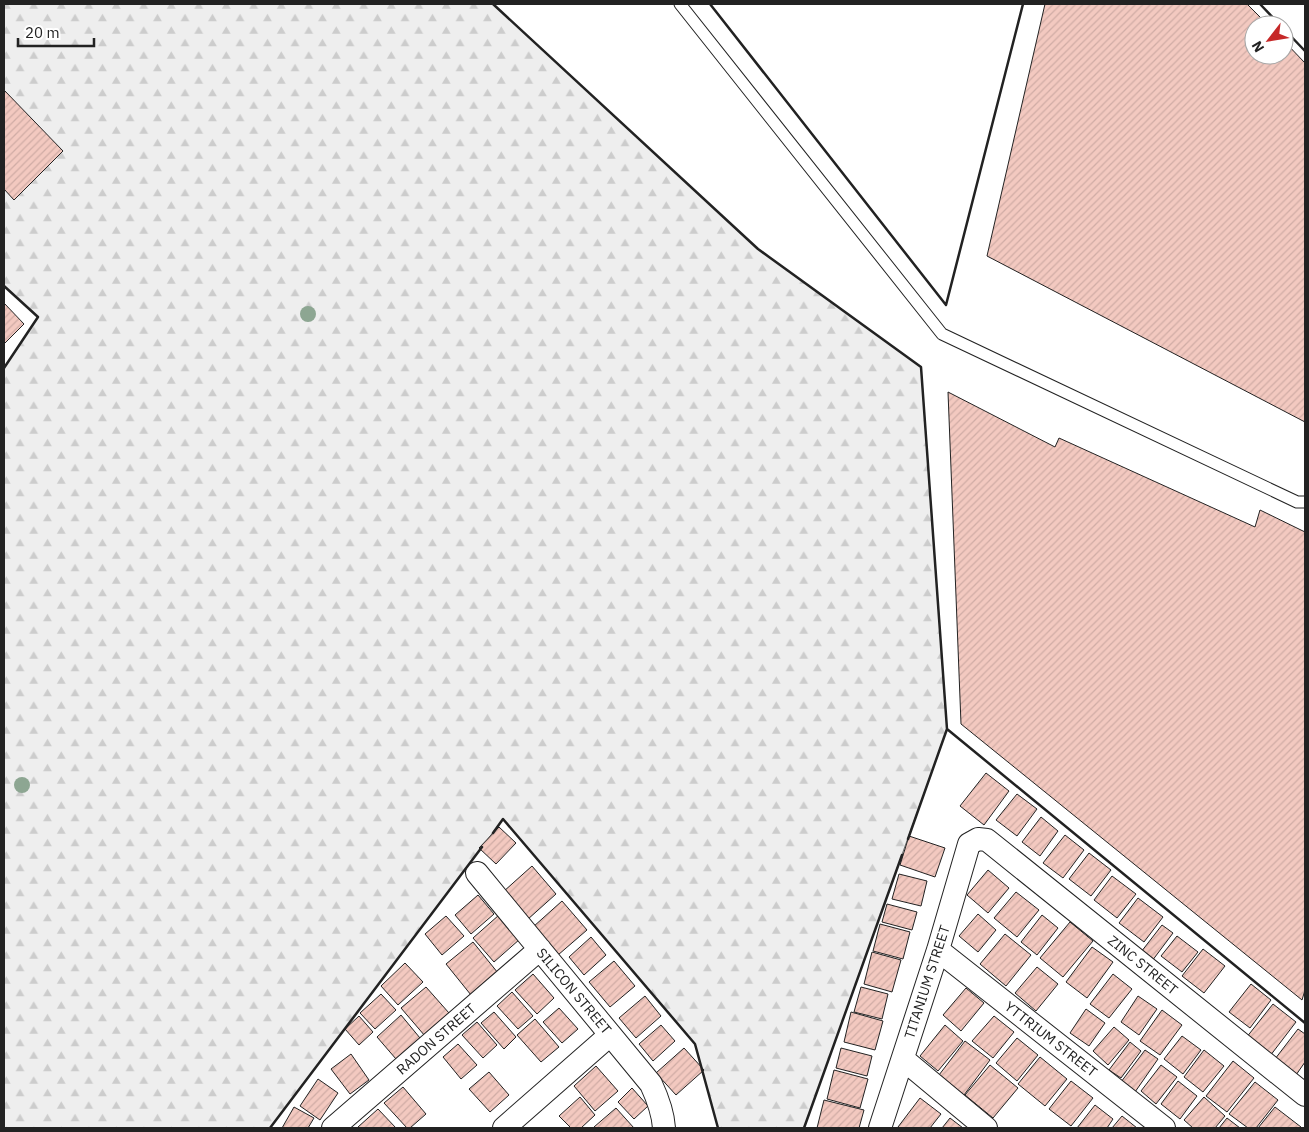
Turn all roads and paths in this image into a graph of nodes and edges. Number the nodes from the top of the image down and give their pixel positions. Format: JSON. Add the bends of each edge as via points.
{"nodes":[{"id":1,"x":680,"y":4,"type":"edge"},
{"id":2,"x":1305,"y":502,"type":"edge"},
{"id":3,"x":978,"y":838,"type":"joint"},
{"id":4,"x":476,"y":873,"type":"dead end"},
{"id":5,"x":540,"y":949,"type":"junction"},
{"id":6,"x":938,"y":950,"type":"junction"},
{"id":7,"x":610,"y":1035,"type":"junction"},
{"id":8,"x":903,"y":1059,"type":"junction"},
{"id":9,"x":1305,"y":1095,"type":"edge"},
{"id":10,"x":664,"y":1121,"type":"edge"},
{"id":11,"x":333,"y":1128,"type":"edge"},
{"id":12,"x":504,"y":1128,"type":"edge"},
{"id":13,"x":880,"y":1128,"type":"edge"},
{"id":14,"x":986,"y":1128,"type":"edge"},
{"id":15,"x":1164,"y":1128,"type":"edge"}],
"edges":[{"from":1,"to":2,"type":"lane","via":[[942,334],[1297,502]]},
{"from":3,"to":6,"type":"street","name":"TITANIUM STREET","via":[[969,844]]},
{"from":3,"to":9,"type":"street","name":"ZINC STREET","via":[[995,846]]},
{"from":4,"to":5,"type":"street","name":"SILICON STREET"},
{"from":5,"to":7,"type":"street","name":"SILICON STREET"},
{"from":5,"to":11,"type":"street","name":"RADON STREET"},
{"from":6,"to":8,"type":"street","name":"TITANIUM STREET"},
{"from":6,"to":15,"type":"street","name":"YTTRIUM STREET"},
{"from":7,"to":10,"type":"street","name":"SILICON STREET","via":[[651,1084]]},
{"from":7,"to":12,"type":"street"},
{"from":8,"to":13,"type":"street","name":"TITANIUM STREET"},
{"from":8,"to":14,"type":"street"}]}
